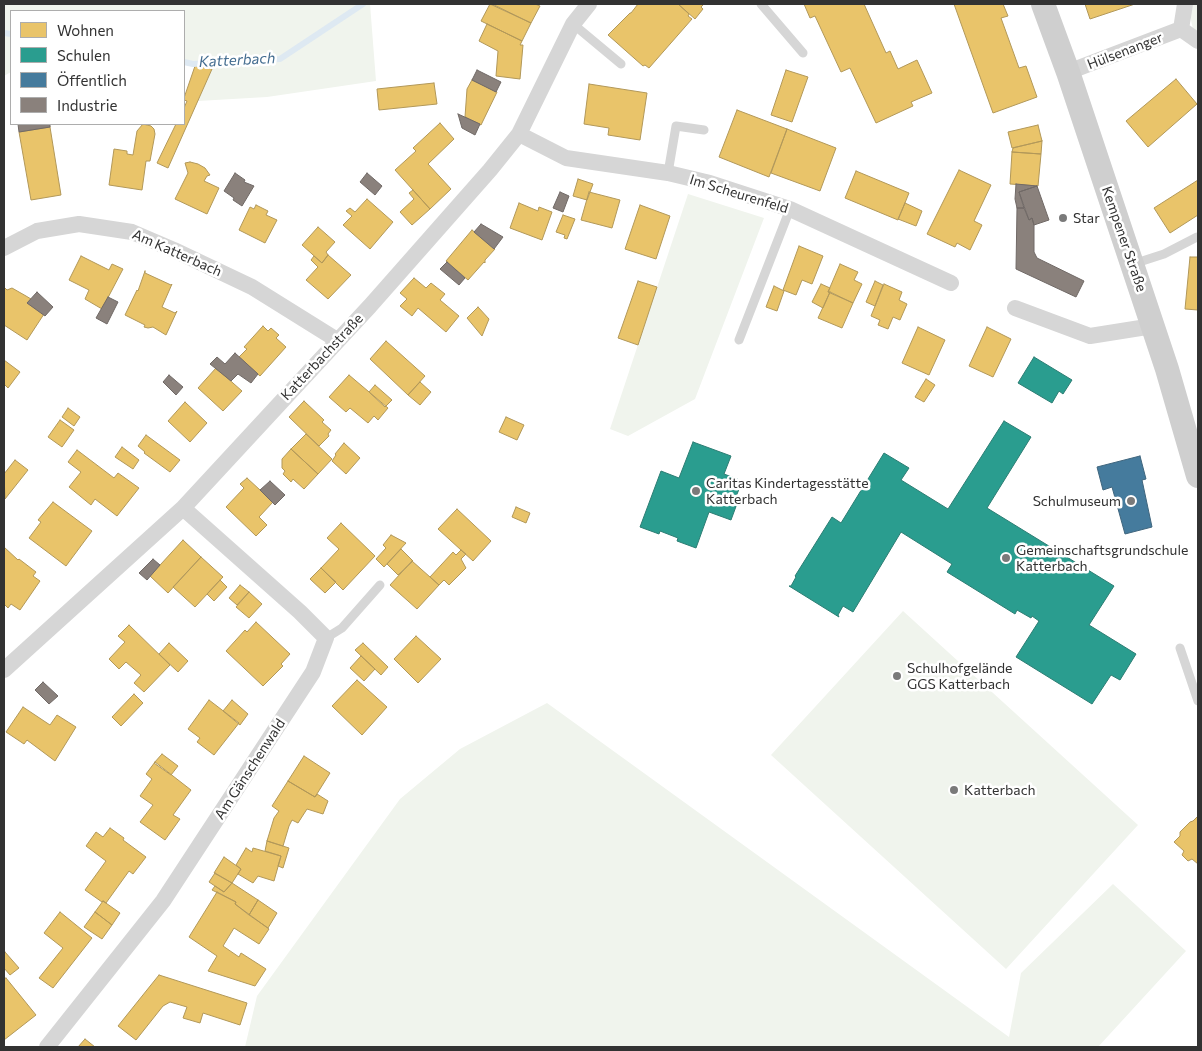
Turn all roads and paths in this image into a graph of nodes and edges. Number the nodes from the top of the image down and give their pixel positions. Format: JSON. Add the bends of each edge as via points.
{"nodes":[{"id":1,"x":589,"y":4,"type":"edge"},
{"id":2,"x":761,"y":4,"type":"edge"},
{"id":3,"x":1044,"y":4,"type":"edge"},
{"id":4,"x":1185,"y":4,"type":"edge"},
{"id":5,"x":572,"y":24,"type":"junction"},
{"id":6,"x":1181,"y":29,"type":"junction"},
{"id":7,"x":1198,"y":41,"type":"edge"},
{"id":8,"x":803,"y":53,"type":"dead end"},
{"id":9,"x":621,"y":64,"type":"dead end"},
{"id":10,"x":1068,"y":72,"type":"junction"},
{"id":11,"x":704,"y":130,"type":"dead end"},
{"id":12,"x":519,"y":134,"type":"junction"},
{"id":13,"x":668,"y":173,"type":"junction"},
{"id":14,"x":790,"y":209,"type":"junction"},
{"id":15,"x":1197,"y":237,"type":"edge"},
{"id":16,"x":4,"y":248,"type":"edge"},
{"id":17,"x":1132,"y":264,"type":"junction"},
{"id":18,"x":951,"y":283,"type":"dead end"},
{"id":19,"x":1015,"y":308,"type":"dead end"},
{"id":20,"x":1153,"y":326,"type":"junction"},
{"id":21,"x":337,"y":340,"type":"junction"},
{"id":22,"x":739,"y":340,"type":"dead end"},
{"id":23,"x":1198,"y":476,"type":"edge"},
{"id":24,"x":183,"y":508,"type":"junction"},
{"id":25,"x":380,"y":585,"type":"dead end"},
{"id":26,"x":326,"y":638,"type":"junction"},
{"id":27,"x":1180,"y":648,"type":"dead end"},
{"id":28,"x":4,"y":670,"type":"edge"},
{"id":29,"x":1198,"y":702,"type":"edge"},
{"id":30,"x":47,"y":1047,"type":"edge"}],
"edges":[{"from":1,"to":5,"type":"street","name":"Katterbachstraße"},
{"from":2,"to":8,"type":"lane"},
{"from":3,"to":10,"type":"main road","name":"Kempener Straße"},
{"from":4,"to":6,"type":"street","name":"Hülsenanger"},
{"from":5,"to":9,"type":"lane"},
{"from":5,"to":12,"type":"street","name":"Katterbachstraße"},
{"from":6,"to":7,"type":"street","name":"Hülsenanger"},
{"from":6,"to":10,"type":"street","name":"Hülsenanger"},
{"from":10,"to":17,"type":"main road","name":"Kempener Straße"},
{"from":11,"to":13,"type":"lane","via":[[676,126]]},
{"from":12,"to":13,"type":"street","name":"Im Scheurenfeld","via":[[566,158]]},
{"from":12,"to":21,"type":"street","name":"Katterbachstraße"},
{"from":13,"to":14,"type":"street","name":"Im Scheurenfeld"},
{"from":14,"to":18,"type":"street","name":"Im Scheurenfeld"},
{"from":14,"to":22,"type":"lane"},
{"from":15,"to":17,"type":"lane","via":[[1164,254]]},
{"from":16,"to":21,"type":"street","name":"Am Katterbach","via":[[37,231],[79,224],[132,232],[252,287]]},
{"from":17,"to":20,"type":"main road","name":"Kempener Straße"},
{"from":19,"to":20,"type":"street","via":[[1090,336]]},
{"from":20,"to":23,"type":"main road","name":"Kempener Straße"},
{"from":21,"to":24,"type":"street","name":"Katterbachstraße"},
{"from":24,"to":26,"type":"street"},
{"from":24,"to":28,"type":"street","name":"Katterbachstraße"},
{"from":25,"to":26,"type":"lane","via":[[342,628]]},
{"from":26,"to":30,"type":"street","name":"Am Gänschenwald","via":[[313,672],[163,901]]},
{"from":27,"to":29,"type":"lane"}]}
